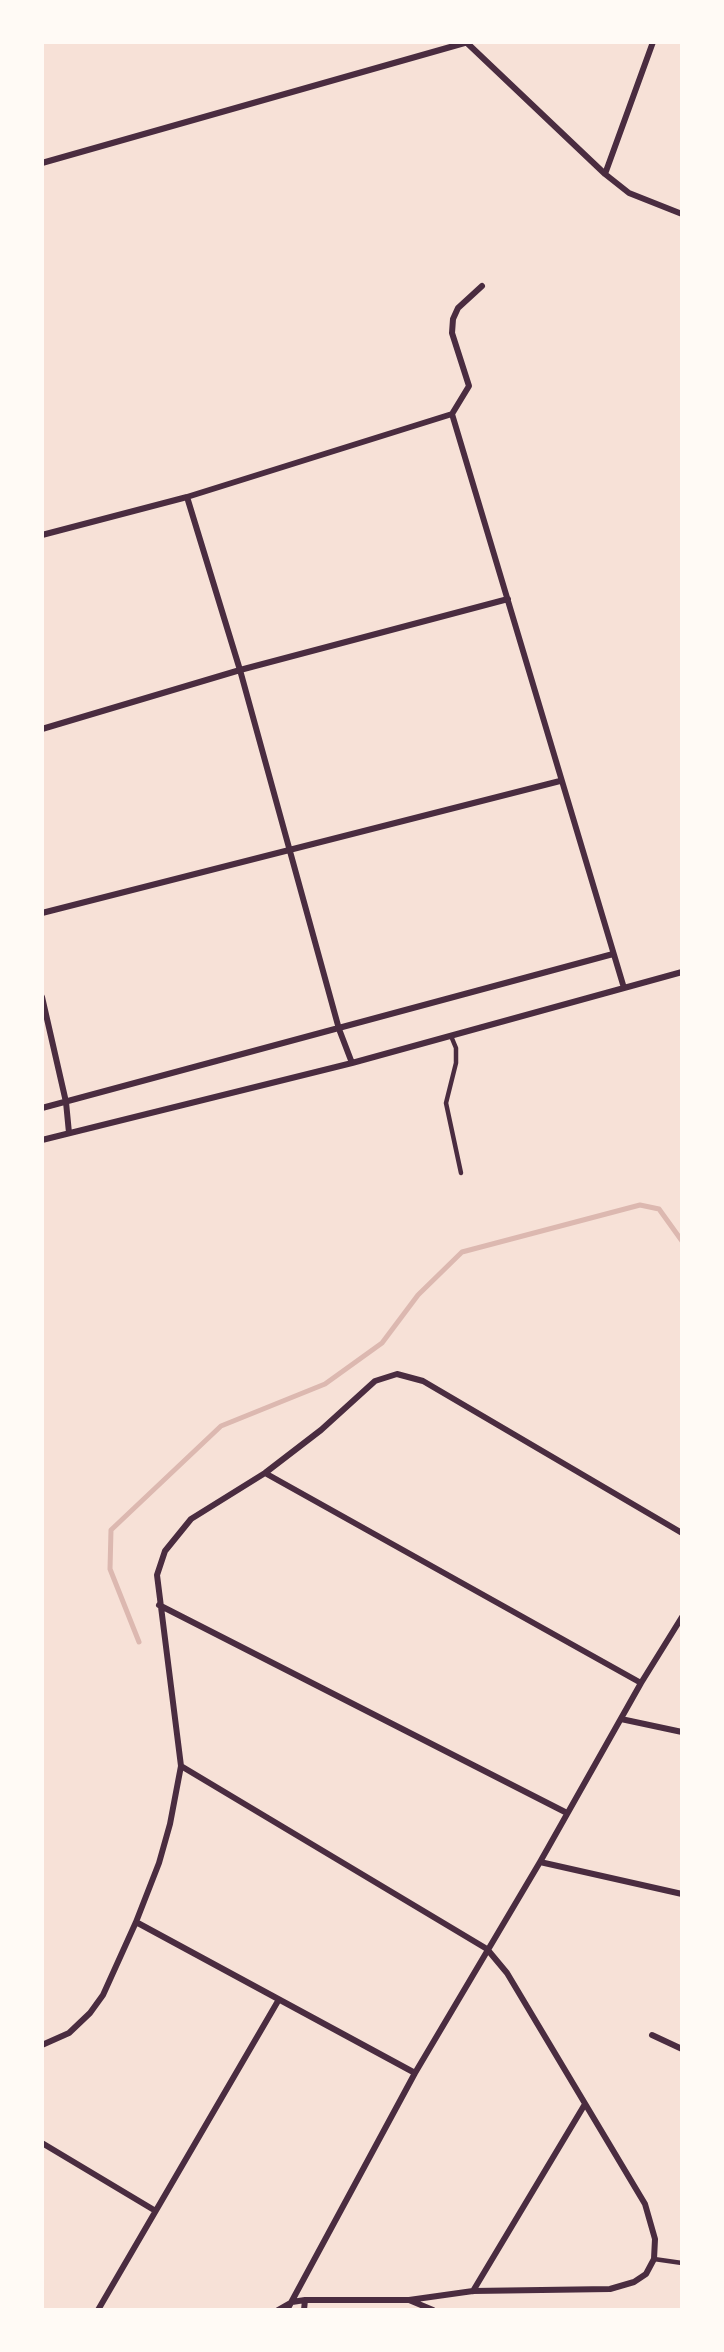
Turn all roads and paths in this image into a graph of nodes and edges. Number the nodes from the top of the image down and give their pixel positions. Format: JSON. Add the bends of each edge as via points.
{"nodes":[{"id":1,"x":467,"y":42,"type":"edge"},
{"id":2,"x":653,"y":42,"type":"edge"},
{"id":3,"x":42,"y":163,"type":"edge"},
{"id":4,"x":605,"y":174,"type":"junction"},
{"id":5,"x":682,"y":214,"type":"edge"},
{"id":6,"x":482,"y":286,"type":"dead end"},
{"id":7,"x":452,"y":414,"type":"junction"},
{"id":8,"x":187,"y":497,"type":"junction"},
{"id":9,"x":42,"y":535,"type":"edge"},
{"id":10,"x":508,"y":599,"type":"junction"},
{"id":11,"x":240,"y":670,"type":"junction"},
{"id":12,"x":42,"y":729,"type":"edge"},
{"id":13,"x":560,"y":781,"type":"junction"},
{"id":14,"x":290,"y":849,"type":"junction"},
{"id":15,"x":42,"y":913,"type":"edge"},
{"id":16,"x":613,"y":954,"type":"junction"},
{"id":17,"x":682,"y":972,"type":"edge"},
{"id":18,"x":624,"y":988,"type":"junction"},
{"id":19,"x":42,"y":997,"type":"edge"},
{"id":20,"x":339,"y":1029,"type":"junction"},
{"id":21,"x":451,"y":1036,"type":"junction"},
{"id":22,"x":352,"y":1063,"type":"junction"},
{"id":23,"x":66,"y":1102,"type":"junction"},
{"id":24,"x":42,"y":1108,"type":"edge"},
{"id":25,"x":69,"y":1133,"type":"junction"},
{"id":26,"x":42,"y":1140,"type":"edge"},
{"id":27,"x":461,"y":1173,"type":"dead end"},
{"id":28,"x":265,"y":1473,"type":"junction"},
{"id":29,"x":682,"y":1533,"type":"edge"},
{"id":30,"x":159,"y":1605,"type":"junction"},
{"id":31,"x":682,"y":1617,"type":"edge"},
{"id":32,"x":641,"y":1683,"type":"junction"},
{"id":33,"x":621,"y":1719,"type":"junction"},
{"id":34,"x":682,"y":1732,"type":"edge"},
{"id":35,"x":181,"y":1766,"type":"junction"},
{"id":36,"x":567,"y":1812,"type":"junction"},
{"id":37,"x":540,"y":1862,"type":"junction"},
{"id":38,"x":682,"y":1894,"type":"edge"},
{"id":39,"x":136,"y":1922,"type":"junction"},
{"id":40,"x":486,"y":1949,"type":"junction"},
{"id":41,"x":278,"y":2001,"type":"junction"},
{"id":42,"x":652,"y":2035,"type":"dead end"},
{"id":43,"x":42,"y":2045,"type":"edge"},
{"id":44,"x":682,"y":2049,"type":"edge"},
{"id":45,"x":415,"y":2073,"type":"junction"},
{"id":46,"x":585,"y":2104,"type":"junction"},
{"id":47,"x":42,"y":2143,"type":"edge"},
{"id":48,"x":154,"y":2210,"type":"junction"},
{"id":49,"x":654,"y":2259,"type":"junction"},
{"id":50,"x":682,"y":2263,"type":"edge"},
{"id":51,"x":473,"y":2292,"type":"junction"},
{"id":52,"x":305,"y":2300,"type":"junction"},
{"id":53,"x":409,"y":2300,"type":"junction"},
{"id":54,"x":292,"y":2302,"type":"junction"},
{"id":55,"x":98,"y":2310,"type":"edge"},
{"id":56,"x":278,"y":2310,"type":"edge"},
{"id":57,"x":287,"y":2310,"type":"edge"},
{"id":58,"x":304,"y":2310,"type":"edge"},
{"id":59,"x":433,"y":2310,"type":"edge"}],
"edges":[{"from":1,"to":3,"type":"street"},
{"from":1,"to":4,"type":"street"},
{"from":2,"to":4,"type":"street"},
{"from":4,"to":5,"type":"street","via":[[640,198]]},
{"from":6,"to":7,"type":"street","via":[[458,308],[453,319],[452,333],[469,386]]},
{"from":7,"to":8,"type":"street"},
{"from":7,"to":10,"type":"street"},
{"from":8,"to":9,"type":"street"},
{"from":8,"to":11,"type":"street"},
{"from":10,"to":11,"type":"street"},
{"from":10,"to":13,"type":"street"},
{"from":11,"to":12,"type":"street"},
{"from":11,"to":14,"type":"street"},
{"from":13,"to":14,"type":"street"},
{"from":13,"to":16,"type":"street"},
{"from":14,"to":15,"type":"street"},
{"from":14,"to":20,"type":"street"},
{"from":16,"to":18,"type":"street"},
{"from":16,"to":20,"type":"street"},
{"from":17,"to":18,"type":"street"},
{"from":18,"to":21,"type":"street"},
{"from":19,"to":23,"type":"street"},
{"from":20,"to":22,"type":"street"},
{"from":20,"to":23,"type":"street"},
{"from":21,"to":22,"type":"street"},
{"from":21,"to":27,"type":"lane","via":[[456,1063],[446,1103]]},
{"from":22,"to":25,"type":"street"},
{"from":23,"to":24,"type":"street"},
{"from":23,"to":25,"type":"street"},
{"from":25,"to":26,"type":"street"},
{"from":28,"to":29,"type":"street","via":[[328,1425],[375,1381],[397,1374],[423,1381]]},
{"from":28,"to":30,"type":"street","via":[[191,1519],[174,1536],[157,1575]]},
{"from":28,"to":32,"type":"street"},
{"from":30,"to":35,"type":"street"},
{"from":30,"to":36,"type":"street"},
{"from":31,"to":32,"type":"street"},
{"from":32,"to":33,"type":"street"},
{"from":33,"to":34,"type":"street"},
{"from":33,"to":36,"type":"street"},
{"from":35,"to":39,"type":"street","via":[[159,1863]]},
{"from":35,"to":40,"type":"street"},
{"from":36,"to":37,"type":"street"},
{"from":37,"to":38,"type":"street"},
{"from":37,"to":40,"type":"street"},
{"from":39,"to":41,"type":"street"},
{"from":39,"to":43,"type":"street","via":[[90,2013],[69,2033]]},
{"from":40,"to":45,"type":"street"},
{"from":40,"to":46,"type":"street","via":[[507,1973]]},
{"from":41,"to":45,"type":"street"},
{"from":41,"to":48,"type":"street"},
{"from":42,"to":44,"type":"street"},
{"from":45,"to":54,"type":"street"},
{"from":46,"to":49,"type":"street","via":[[645,2204],[655,2239]]},
{"from":46,"to":51,"type":"street"},
{"from":47,"to":48,"type":"street"},
{"from":48,"to":55,"type":"street"},
{"from":49,"to":50,"type":"lane"},
{"from":49,"to":51,"type":"street","via":[[646,2274],[634,2283],[610,2289]]},
{"from":51,"to":53,"type":"street"},
{"from":52,"to":53,"type":"street"},
{"from":52,"to":54,"type":"street"},
{"from":52,"to":58,"type":"street"},
{"from":53,"to":59,"type":"street"},
{"from":54,"to":56,"type":"street"},
{"from":54,"to":57,"type":"street"}]}
